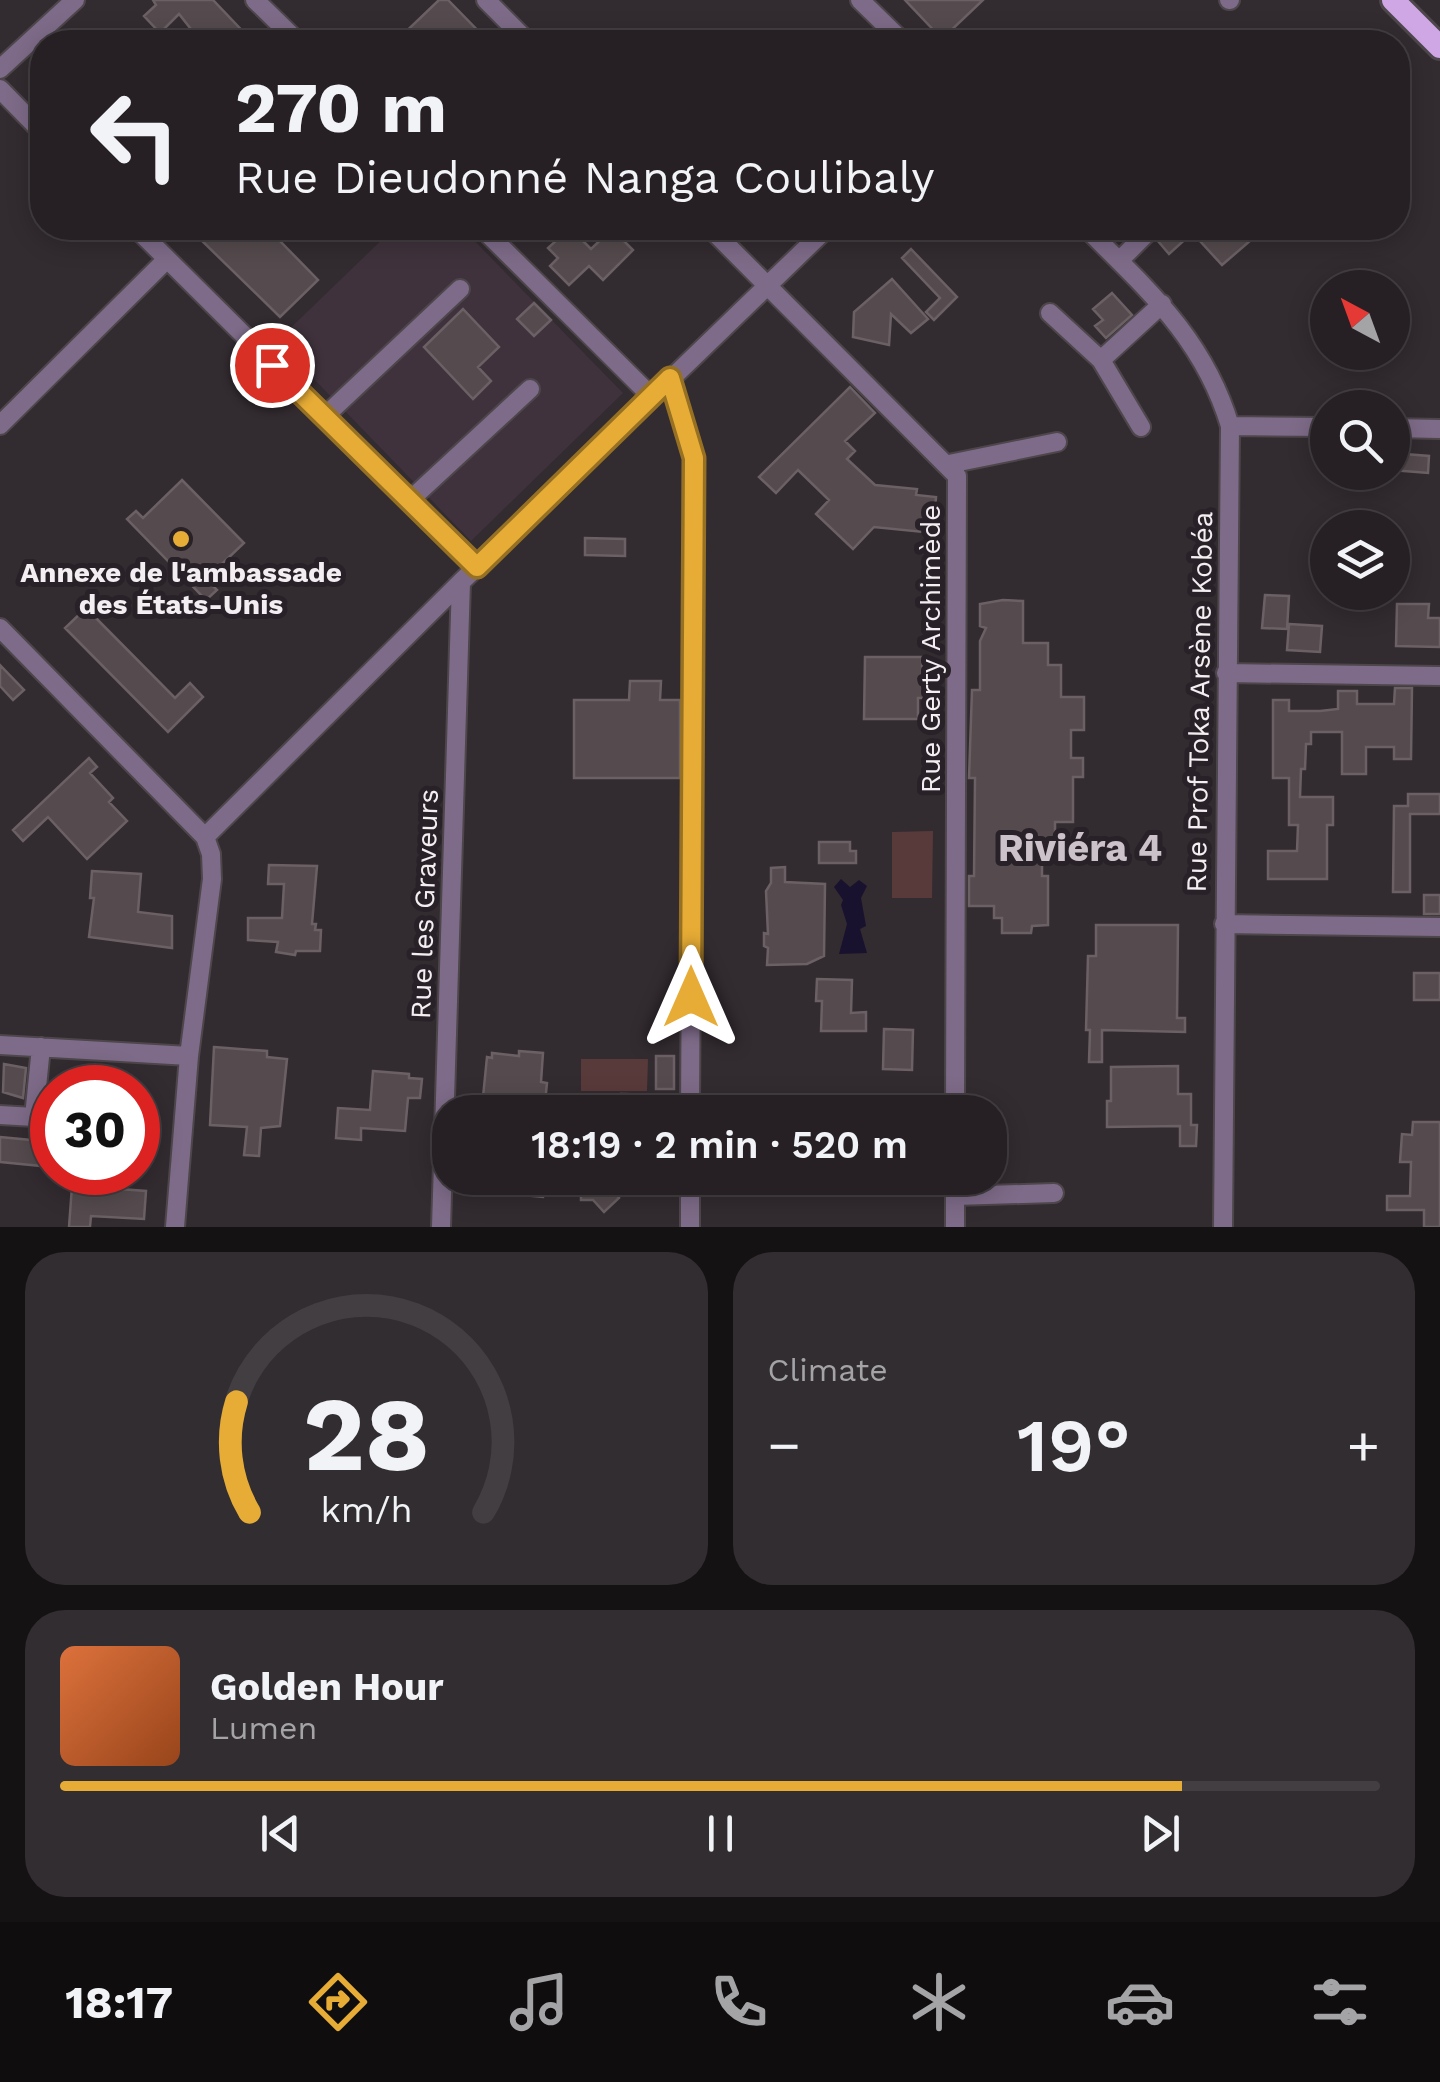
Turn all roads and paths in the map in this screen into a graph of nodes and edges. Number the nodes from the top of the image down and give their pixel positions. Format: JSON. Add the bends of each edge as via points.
{"nodes":[{"id":1,"x":76,"y":0,"type":"edge"},
{"id":2,"x":255,"y":0,"type":"edge"},
{"id":3,"x":486,"y":0,"type":"edge"},
{"id":4,"x":860,"y":0,"type":"edge"},
{"id":5,"x":1393,"y":0,"type":"edge"},
{"id":6,"x":43,"y":30,"type":"edge"},
{"id":7,"x":286,"y":30,"type":"edge"},
{"id":8,"x":516,"y":30,"type":"edge"},
{"id":9,"x":890,"y":30,"type":"edge"},
{"id":10,"x":30,"y":42,"type":"edge"},
{"id":11,"x":1440,"y":46,"type":"edge"},
{"id":12,"x":0,"y":69,"type":"edge"},
{"id":13,"x":0,"y":89,"type":"edge"},
{"id":14,"x":30,"y":120,"type":"edge"},
{"id":15,"x":148,"y":240,"type":"edge"},
{"id":16,"x":494,"y":240,"type":"edge"},
{"id":17,"x":722,"y":240,"type":"edge"},
{"id":18,"x":814,"y":240,"type":"edge"},
{"id":19,"x":1098,"y":240,"type":"edge"},
{"id":20,"x":1140,"y":240,"type":"edge"},
{"id":21,"x":167,"y":260,"type":"junction"},
{"id":22,"x":1119,"y":260,"type":"junction"},
{"id":23,"x":767,"y":285,"type":"junction"},
{"id":24,"x":460,"y":289,"type":"dead end"},
{"id":25,"x":1162,"y":304,"type":"junction"},
{"id":26,"x":1050,"y":313,"type":"dead end"},
{"id":27,"x":1101,"y":360,"type":"junction"},
{"id":28,"x":670,"y":378,"type":"junction"},
{"id":29,"x":530,"y":389,"type":"dead end"},
{"id":30,"x":652,"y":397,"type":"junction"},
{"id":31,"x":324,"y":418,"type":"junction"},
{"id":32,"x":0,"y":424,"type":"edge"},
{"id":33,"x":1230,"y":426,"type":"junction"},
{"id":34,"x":1142,"y":427,"type":"dead end"},
{"id":35,"x":1310,"y":427,"type":"edge"},
{"id":36,"x":1410,"y":428,"type":"edge"},
{"id":37,"x":1440,"y":429,"type":"edge"},
{"id":38,"x":1057,"y":442,"type":"dead end"},
{"id":39,"x":949,"y":464,"type":"junction"},
{"id":40,"x":409,"y":501,"type":"junction"},
{"id":41,"x":477,"y":567,"type":"junction"},
{"id":42,"x":462,"y":582,"type":"junction"},
{"id":43,"x":0,"y":628,"type":"edge"},
{"id":44,"x":1226,"y":674,"type":"junction"},
{"id":45,"x":1440,"y":676,"type":"edge"},
{"id":46,"x":205,"y":836,"type":"junction"},
{"id":47,"x":1224,"y":924,"type":"junction"},
{"id":48,"x":1440,"y":927,"type":"edge"},
{"id":49,"x":0,"y":1045,"type":"edge"},
{"id":50,"x":41,"y":1047,"type":"junction"},
{"id":51,"x":190,"y":1056,"type":"junction"},
{"id":52,"x":690,"y":1095,"type":"edge"},
{"id":53,"x":956,"y":1095,"type":"edge"},
{"id":54,"x":0,"y":1116,"type":"edge"},
{"id":55,"x":1007,"y":1190,"type":"edge"},
{"id":56,"x":1054,"y":1193,"type":"dead end"},
{"id":57,"x":690,"y":1195,"type":"edge"},
{"id":58,"x":955,"y":1195,"type":"edge"},
{"id":59,"x":175,"y":1227,"type":"edge"},
{"id":60,"x":441,"y":1227,"type":"edge"},
{"id":61,"x":690,"y":1227,"type":"edge"},
{"id":62,"x":955,"y":1227,"type":"edge"},
{"id":63,"x":1223,"y":1227,"type":"edge"}],
"edges":[{"from":1,"to":6,"type":"street"},
{"from":2,"to":7,"type":"street"},
{"from":3,"to":8,"type":"street"},
{"from":4,"to":9,"type":"street"},
{"from":5,"to":11,"type":"main road"},
{"from":10,"to":12,"type":"street"},
{"from":13,"to":14,"type":"street"},
{"from":15,"to":21,"type":"street"},
{"from":16,"to":30,"type":"street"},
{"from":17,"to":23,"type":"street","name":"Rue Gerty Archimède"},
{"from":18,"to":23,"type":"street"},
{"from":19,"to":22,"type":"street","name":"Rue Prof Toka Arsène Kobéa"},
{"from":20,"to":22,"type":"street"},
{"from":21,"to":31,"type":"street"},
{"from":21,"to":32,"type":"street"},
{"from":22,"to":25,"type":"street","name":"Rue Prof Toka Arsène Kobéa"},
{"from":23,"to":28,"type":"street"},
{"from":23,"to":39,"type":"street","name":"Rue Gerty Archimède"},
{"from":24,"to":31,"type":"street"},
{"from":25,"to":27,"type":"street"},
{"from":25,"to":33,"type":"street","name":"Rue Prof Toka Arsène Kobéa","via":[[1195,345]]},
{"from":26,"to":27,"type":"street"},
{"from":27,"to":34,"type":"street"},
{"from":28,"to":30,"type":"street"},
{"from":28,"to":52,"type":"street","via":[[694,458]]},
{"from":29,"to":40,"type":"street"},
{"from":30,"to":41,"type":"street"},
{"from":31,"to":40,"type":"street"},
{"from":33,"to":35,"type":"street"},
{"from":33,"to":44,"type":"street","name":"Rue Prof Toka Arsène Kobéa"},
{"from":36,"to":37,"type":"street"},
{"from":38,"to":39,"type":"street"},
{"from":39,"to":53,"type":"street","name":"Rue Gerty Archimède","via":[[959,494]]},
{"from":40,"to":41,"type":"street"},
{"from":41,"to":42,"type":"street"},
{"from":42,"to":46,"type":"street"},
{"from":42,"to":60,"type":"street","name":"Rue les Graveurs"},
{"from":43,"to":46,"type":"street"},
{"from":44,"to":45,"type":"street"},
{"from":44,"to":47,"type":"street","name":"Rue Prof Toka Arsène Kobéa"},
{"from":46,"to":51,"type":"street","via":[[212,878]]},
{"from":47,"to":48,"type":"street"},
{"from":47,"to":63,"type":"street","name":"Rue Prof Toka Arsène Kobéa"},
{"from":49,"to":50,"type":"street"},
{"from":50,"to":51,"type":"street"},
{"from":50,"to":54,"type":"street","via":[[34,1118]]},
{"from":51,"to":59,"type":"street"},
{"from":55,"to":56,"type":"street"},
{"from":57,"to":61,"type":"street"},
{"from":58,"to":62,"type":"street"}]}
